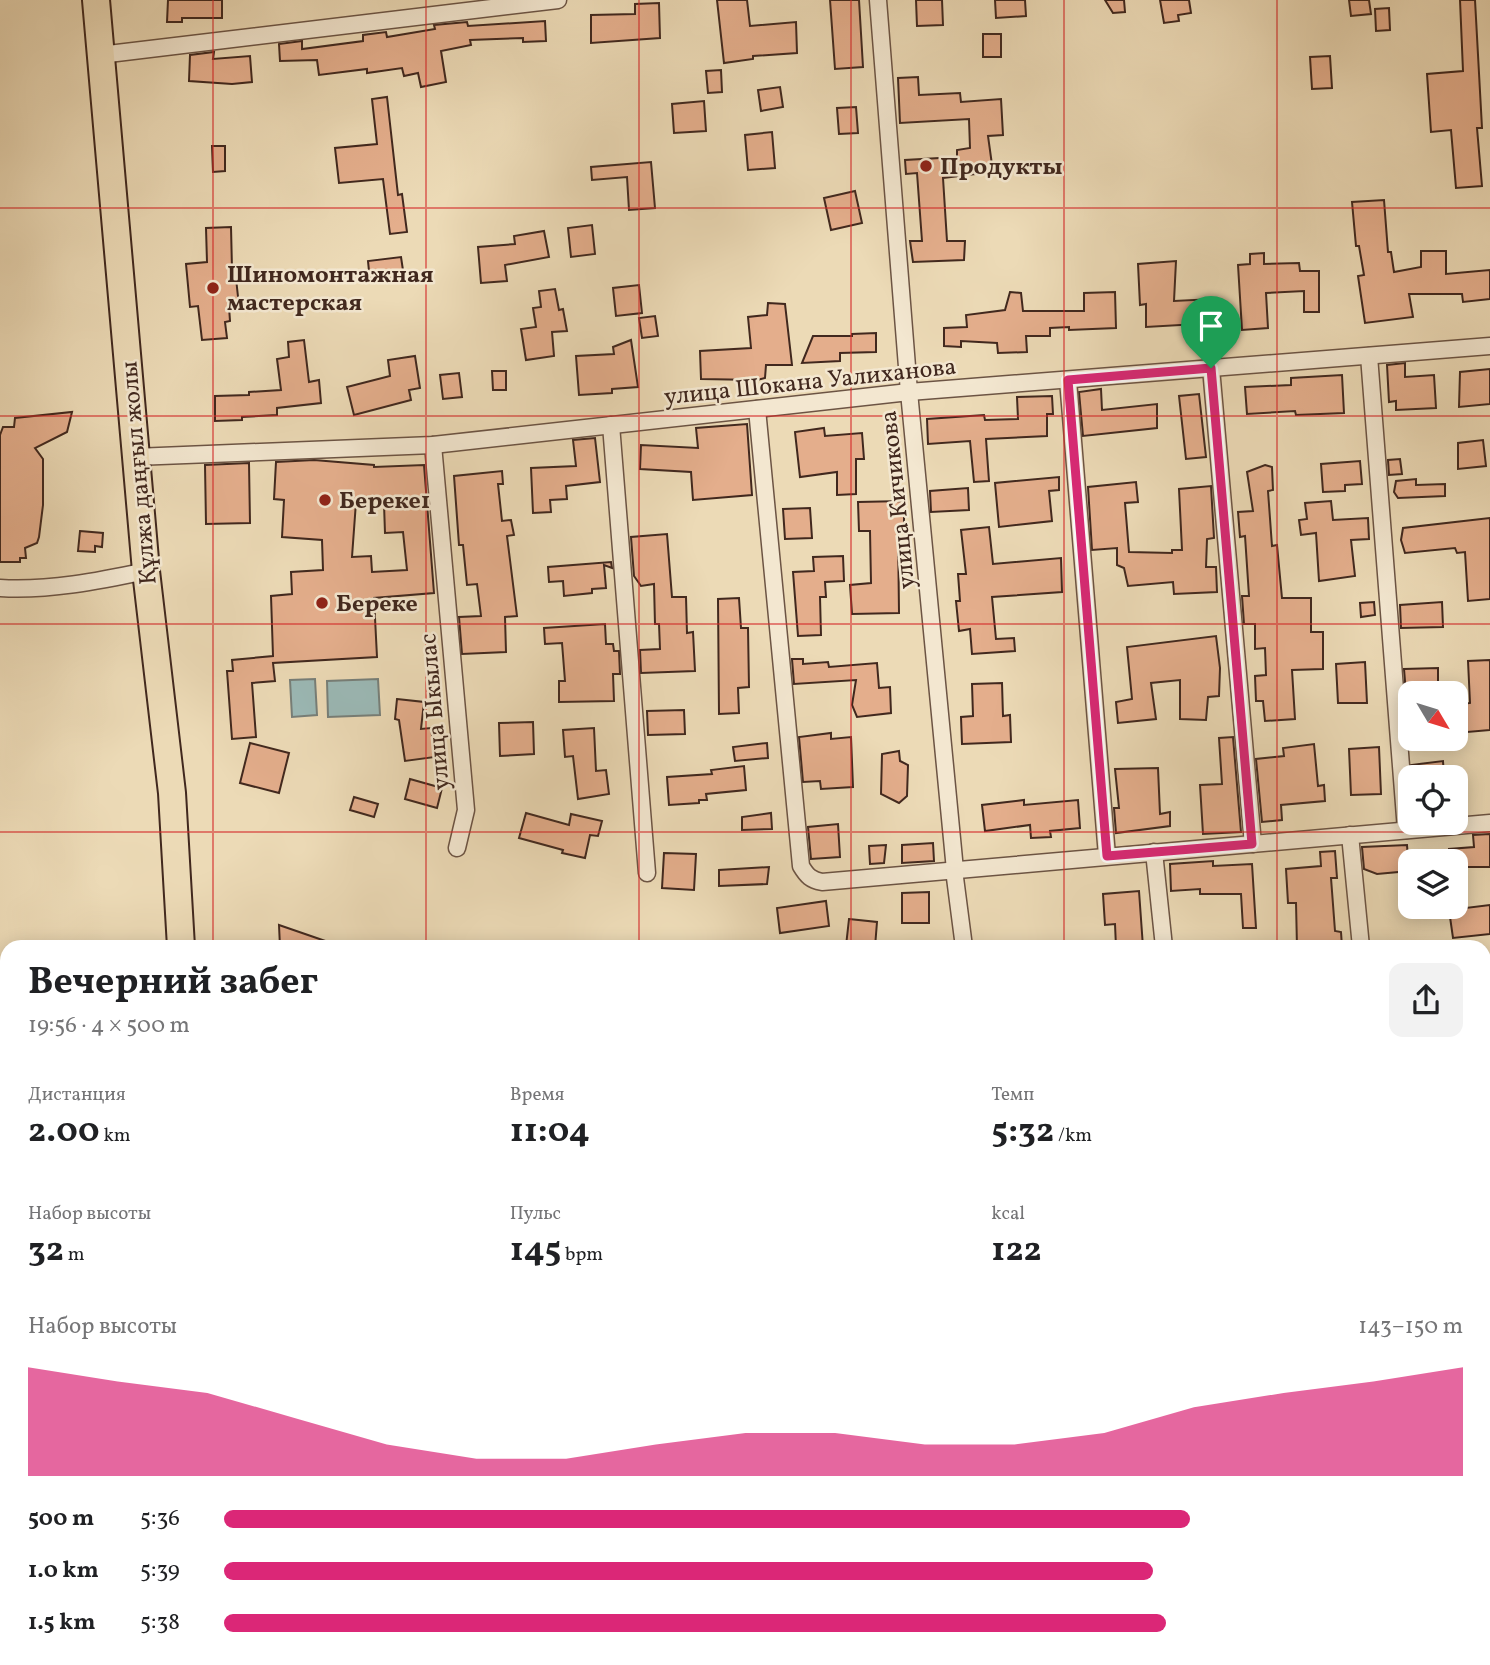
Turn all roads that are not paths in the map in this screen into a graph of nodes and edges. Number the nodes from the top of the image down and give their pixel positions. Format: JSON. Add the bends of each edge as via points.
{"nodes":[{"id":1,"x":96,"y":0,"type":"edge"},
{"id":2,"x":558,"y":0,"type":"edge"},
{"id":3,"x":878,"y":0,"type":"edge"},
{"id":4,"x":100,"y":55,"type":"junction"},
{"id":5,"x":1490,"y":346,"type":"edge"},
{"id":6,"x":1369,"y":356,"type":"junction"},
{"id":7,"x":1211,"y":368,"type":"junction"},
{"id":8,"x":1068,"y":380,"type":"junction"},
{"id":9,"x":909,"y":392,"type":"junction"},
{"id":10,"x":757,"y":410,"type":"junction"},
{"id":11,"x":611,"y":425,"type":"junction"},
{"id":12,"x":433,"y":445,"type":"junction"},
{"id":13,"x":135,"y":457,"type":"junction"},
{"id":14,"x":146,"y":571,"type":"junction"},
{"id":15,"x":0,"y":588,"type":"edge"},
{"id":16,"x":1401,"y":765,"type":"edge"},
{"id":17,"x":1490,"y":823,"type":"edge"},
{"id":18,"x":1468,"y":825,"type":"edge"},
{"id":19,"x":1398,"y":831,"type":"edge"},
{"id":20,"x":1350,"y":835,"type":"junction"},
{"id":21,"x":1252,"y":844,"type":"junction"},
{"id":22,"x":457,"y":848,"type":"dead end"},
{"id":23,"x":1154,"y":852,"type":"junction"},
{"id":24,"x":1107,"y":856,"type":"junction"},
{"id":25,"x":955,"y":870,"type":"junction"},
{"id":26,"x":647,"y":873,"type":"dead end"},
{"id":27,"x":181,"y":940,"type":"edge"},
{"id":28,"x":963,"y":940,"type":"edge"},
{"id":29,"x":1163,"y":940,"type":"edge"},
{"id":30,"x":1360,"y":940,"type":"edge"}],
"edges":[{"from":1,"to":4,"type":"main road","name":"Құлжа даңғыл жолы"},
{"from":2,"to":4,"type":"street"},
{"from":3,"to":9,"type":"street","name":"улица Кичикова"},
{"from":4,"to":13,"type":"main road","name":"Құлжа даңғыл жолы"},
{"from":5,"to":6,"type":"street","name":"улица Шокана Уалиханова"},
{"from":6,"to":7,"type":"street","name":"улица Шокана Уалиханова"},
{"from":6,"to":16,"type":"street"},
{"from":7,"to":8,"type":"street","name":"улица Шокана Уалиханова"},
{"from":7,"to":21,"type":"street"},
{"from":8,"to":9,"type":"street","name":"улица Шокана Уалиханова"},
{"from":8,"to":24,"type":"street"},
{"from":9,"to":10,"type":"street","name":"улица Шокана Уалиханова"},
{"from":9,"to":25,"type":"street","name":"улица Кичикова"},
{"from":10,"to":11,"type":"street","name":"улица Шокана Уалиханова"},
{"from":10,"to":25,"type":"street","via":[[801,866],[806,875],[822,882]]},
{"from":11,"to":12,"type":"street","name":"улица Шокана Уалиханова"},
{"from":11,"to":26,"type":"street"},
{"from":12,"to":13,"type":"street","name":"улица Шокана Уалиханова"},
{"from":12,"to":22,"type":"street","name":"улица Ыкылас","via":[[466,810]]},
{"from":13,"to":14,"type":"main road","name":"Құлжа даңғыл жолы"},
{"from":14,"to":15,"type":"street","via":[[109,579]]},
{"from":14,"to":27,"type":"main road","name":"Құлжа даңғыл жолы","via":[[172,793]]},
{"from":17,"to":18,"type":"street"},
{"from":19,"to":20,"type":"street"},
{"from":20,"to":21,"type":"street"},
{"from":20,"to":30,"type":"street"},
{"from":21,"to":23,"type":"street"},
{"from":23,"to":24,"type":"street"},
{"from":23,"to":29,"type":"street"},
{"from":24,"to":25,"type":"street"},
{"from":25,"to":28,"type":"street","name":"улица Кичикова"}]}
